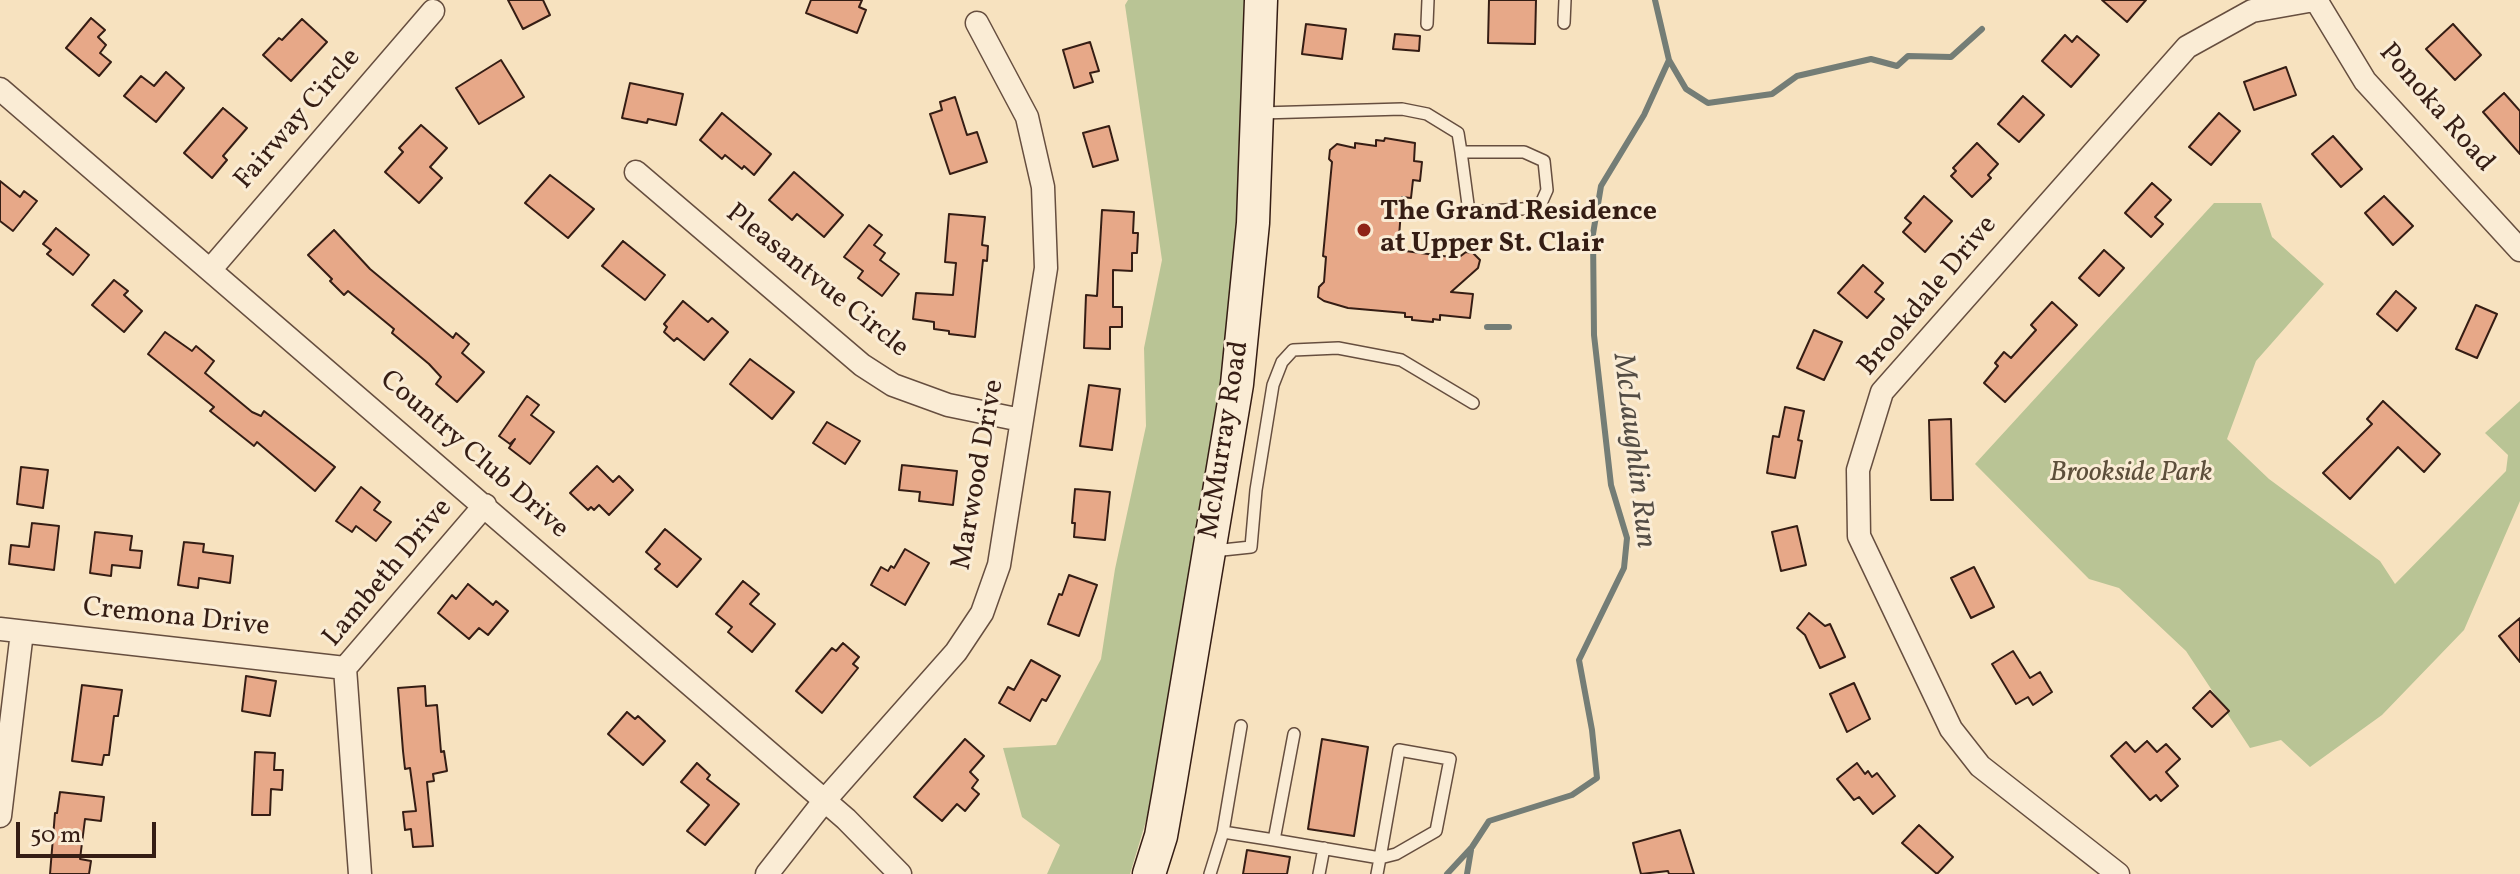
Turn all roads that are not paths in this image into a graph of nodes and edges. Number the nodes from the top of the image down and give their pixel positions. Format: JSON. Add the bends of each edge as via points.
{"nodes":[{"id":1,"x":1261,"y":0,"type":"edge"},
{"id":2,"x":1428,"y":0,"type":"edge"},
{"id":3,"x":1565,"y":0,"type":"edge"},
{"id":4,"x":2315,"y":0,"type":"edge"},
{"id":5,"x":433,"y":11,"type":"dead end"},
{"id":6,"x":977,"y":23,"type":"dead end"},
{"id":7,"x":1564,"y":23,"type":"dead end"},
{"id":8,"x":1427,"y":24,"type":"dead end"},
{"id":9,"x":0,"y":89,"type":"edge"},
{"id":10,"x":1256,"y":113,"type":"junction"},
{"id":11,"x":1461,"y":152,"type":"junction"},
{"id":12,"x":636,"y":172,"type":"dead end"},
{"id":13,"x":2520,"y":250,"type":"edge"},
{"id":14,"x":210,"y":270,"type":"junction"},
{"id":15,"x":1473,"y":403,"type":"dead end"},
{"id":16,"x":1021,"y":420,"type":"junction"},
{"id":17,"x":485,"y":505,"type":"junction"},
{"id":18,"x":1208,"y":552,"type":"junction"},
{"id":19,"x":11,"y":630,"type":"edge"},
{"id":20,"x":345,"y":668,"type":"junction"},
{"id":21,"x":1241,"y":726,"type":"dead end"},
{"id":22,"x":1294,"y":734,"type":"dead end"},
{"id":23,"x":825,"y":800,"type":"junction"},
{"id":24,"x":0,"y":816,"type":"edge"},
{"id":25,"x":1223,"y":832,"type":"junction"},
{"id":26,"x":1274,"y":840,"type":"junction"},
{"id":27,"x":1324,"y":848,"type":"junction"},
{"id":28,"x":1380,"y":858,"type":"junction"},
{"id":29,"x":360,"y":874,"type":"edge"},
{"id":30,"x":767,"y":874,"type":"edge"},
{"id":31,"x":900,"y":874,"type":"edge"},
{"id":32,"x":1149,"y":874,"type":"edge"},
{"id":33,"x":1210,"y":874,"type":"edge"},
{"id":34,"x":1319,"y":874,"type":"edge"},
{"id":35,"x":1377,"y":874,"type":"edge"},
{"id":36,"x":2118,"y":874,"type":"edge"}],
"edges":[{"from":1,"to":10,"type":"main road","name":"McMurray Road"},
{"from":2,"to":8,"type":"lane"},
{"from":3,"to":7,"type":"lane"},
{"from":4,"to":13,"type":"street","name":"Ponoka Road","via":[[2365,81]]},
{"from":4,"to":36,"type":"street","name":"Brookdale Drive","via":[[2252,11],[2187,47],[1882,392],[1858,470],[1859,536],[1951,729],[1980,766]]},
{"from":5,"to":14,"type":"street","name":"Fairway Circle"},
{"from":6,"to":16,"type":"street","name":"Marwood Drive","via":[[1027,117],[1043,187],[1046,268]]},
{"from":9,"to":14,"type":"street","name":"Country Club Drive"},
{"from":10,"to":11,"type":"lane","via":[[1402,109],[1427,114],[1458,133]]},
{"from":10,"to":18,"type":"main road","name":"McMurray Road","via":[[1244,334]]},
{"from":11,"to":11,"type":"lane","via":[[1469,212],[1539,208],[1547,190],[1544,161],[1524,152]]},
{"from":12,"to":16,"type":"street","name":"Pleasantvue Circle","via":[[862,365],[893,385],[948,405]]},
{"from":14,"to":17,"type":"street","name":"Country Club Drive"},
{"from":15,"to":18,"type":"lane","via":[[1401,360],[1338,348],[1293,350],[1273,385],[1251,547]]},
{"from":16,"to":23,"type":"street","name":"Marwood Drive","via":[[999,565],[982,613],[956,652]]},
{"from":17,"to":20,"type":"street","name":"Lambeth Drive"},
{"from":17,"to":23,"type":"street","name":"Country Club Drive"},
{"from":18,"to":32,"type":"main road","name":"McMurray Road","via":[[1161,836]]},
{"from":19,"to":20,"type":"street","name":"Cremona Drive"},
{"from":19,"to":24,"type":"street"},
{"from":20,"to":29,"type":"street","name":"Lambeth Drive"},
{"from":21,"to":25,"type":"lane"},
{"from":22,"to":26,"type":"lane"},
{"from":23,"to":30,"type":"street","name":"Marwood Drive"},
{"from":23,"to":31,"type":"street","name":"Country Club Drive"},
{"from":25,"to":26,"type":"lane"},
{"from":25,"to":33,"type":"lane"},
{"from":26,"to":27,"type":"lane"},
{"from":27,"to":28,"type":"lane"},
{"from":27,"to":34,"type":"lane"},
{"from":28,"to":28,"type":"lane","via":[[1399,750],[1450,759],[1436,831]]},
{"from":28,"to":35,"type":"lane"}]}
